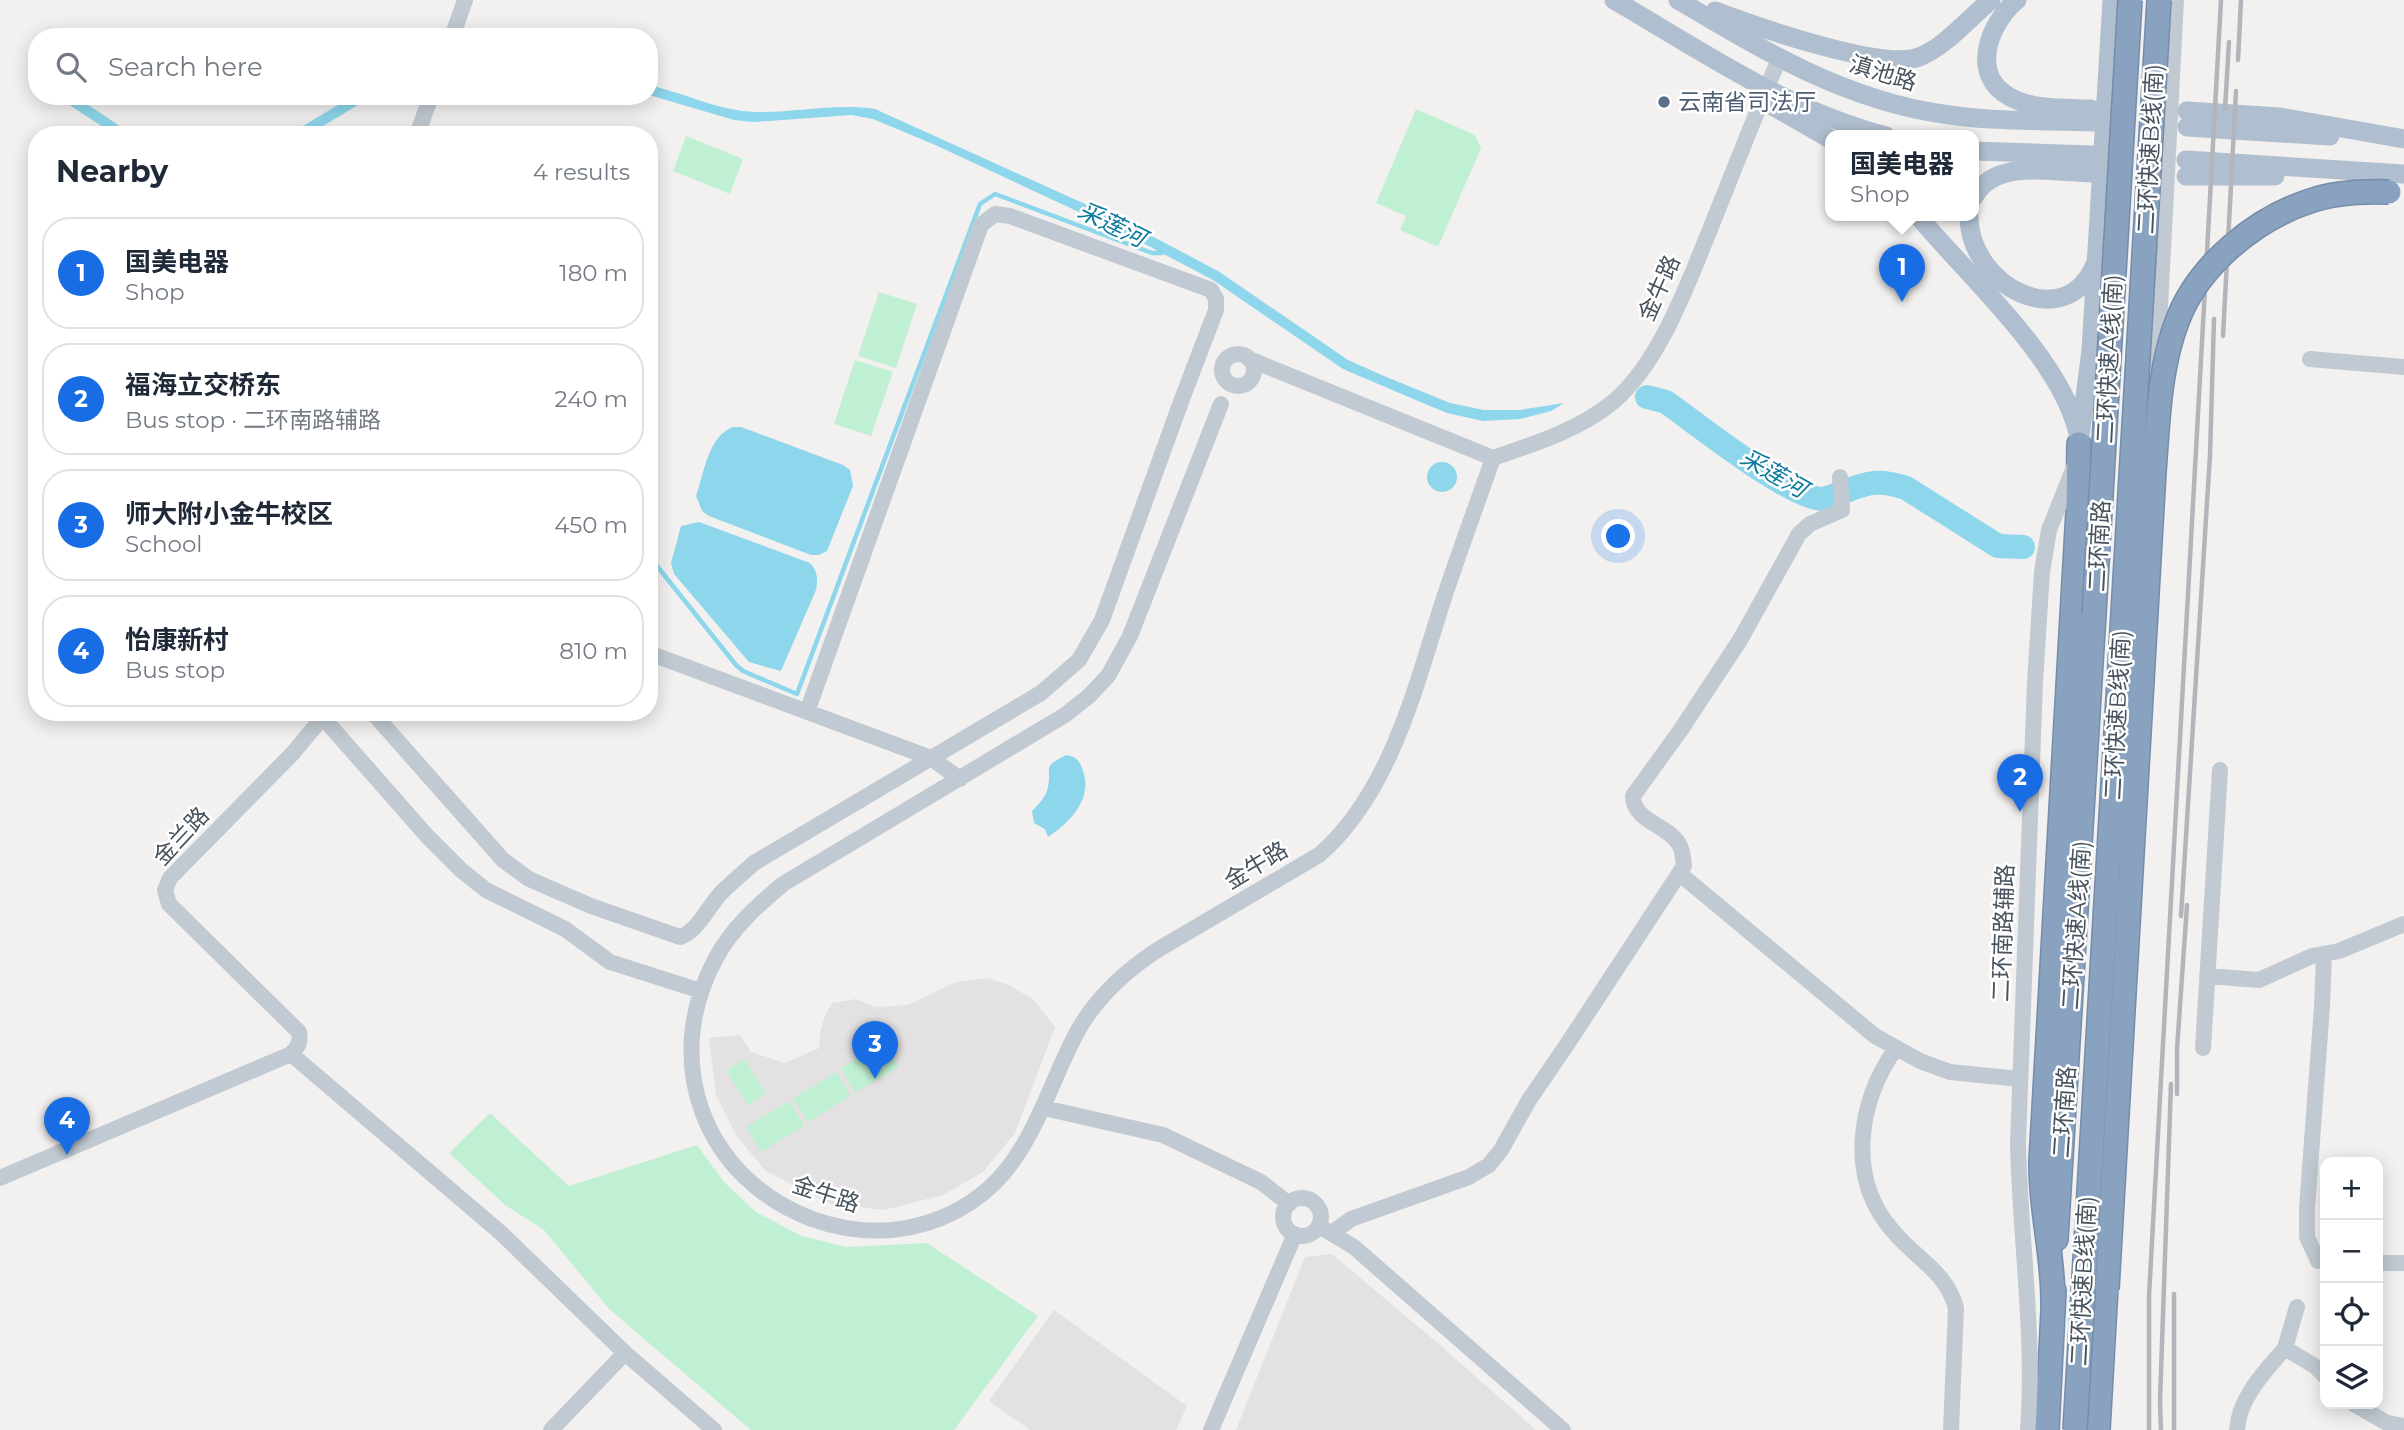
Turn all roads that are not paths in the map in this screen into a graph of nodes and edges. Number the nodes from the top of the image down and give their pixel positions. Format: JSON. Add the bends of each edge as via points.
{"nodes":[{"id":1,"x":465,"y":0,"type":"edge"},
{"id":2,"x":1678,"y":0,"type":"edge"},
{"id":3,"x":1687,"y":0,"type":"edge"},
{"id":4,"x":1991,"y":0,"type":"edge"},
{"id":5,"x":2017,"y":0,"type":"edge"},
{"id":6,"x":2095,"y":0,"type":"edge"},
{"id":7,"x":2112,"y":0,"type":"edge"},
{"id":8,"x":2132,"y":0,"type":"edge"},
{"id":9,"x":2157,"y":0,"type":"edge"},
{"id":10,"x":2176,"y":0,"type":"edge"},
{"id":11,"x":1619,"y":3,"type":"edge"},
{"id":12,"x":455,"y":28,"type":"edge"},
{"id":13,"x":2110,"y":28,"type":"junction"},
{"id":14,"x":1779,"y":59,"type":"junction"},
{"id":15,"x":1813,"y":75,"type":"junction"},
{"id":16,"x":1768,"y":94,"type":"junction"},
{"id":17,"x":428,"y":105,"type":"edge"},
{"id":18,"x":2187,"y":119,"type":"dead end"},
{"id":19,"x":420,"y":126,"type":"edge"},
{"id":20,"x":1867,"y":130,"type":"edge"},
{"id":21,"x":1825,"y":136,"type":"edge"},
{"id":22,"x":2404,"y":140,"type":"edge"},
{"id":23,"x":1979,"y":152,"type":"edge"},
{"id":24,"x":2186,"y":168,"type":"dead end"},
{"id":25,"x":2404,"y":175,"type":"edge"},
{"id":26,"x":1979,"y":191,"type":"edge"},
{"id":27,"x":2404,"y":193,"type":"edge"},
{"id":28,"x":1922,"y":221,"type":"edge"},
{"id":29,"x":1970,"y":221,"type":"edge"},
{"id":30,"x":2096,"y":260,"type":"junction"},
{"id":31,"x":1202,"y":346,"type":"junction"},
{"id":32,"x":1249,"y":359,"type":"junction"},
{"id":33,"x":2310,"y":359,"type":"dead end"},
{"id":34,"x":1224,"y":364,"type":"junction"},
{"id":35,"x":2404,"y":367,"type":"edge"},
{"id":36,"x":1286,"y":373,"type":"junction"},
{"id":37,"x":1247,"y":383,"type":"junction"},
{"id":38,"x":1221,"y":404,"type":"junction"},
{"id":39,"x":2079,"y":444,"type":"junction"},
{"id":40,"x":1493,"y":458,"type":"junction"},
{"id":41,"x":1840,"y":477,"type":"dead end"},
{"id":42,"x":2101,"y":574,"type":"junction"},
{"id":43,"x":658,"y":656,"type":"edge"},
{"id":44,"x":807,"y":712,"type":"junction"},
{"id":45,"x":316,"y":721,"type":"edge"},
{"id":46,"x":325,"y":721,"type":"edge"},
{"id":47,"x":380,"y":721,"type":"edge"},
{"id":48,"x":930,"y":758,"type":"junction"},
{"id":49,"x":2220,"y":770,"type":"dead end"},
{"id":50,"x":960,"y":779,"type":"junction"},
{"id":51,"x":1680,"y":874,"type":"junction"},
{"id":52,"x":2404,"y":924,"type":"edge"},
{"id":53,"x":2324,"y":954,"type":"junction"},
{"id":54,"x":2207,"y":976,"type":"junction"},
{"id":55,"x":701,"y":991,"type":"junction"},
{"id":56,"x":2123,"y":1012,"type":"junction"},
{"id":57,"x":1896,"y":1048,"type":"junction"},
{"id":58,"x":2203,"y":1048,"type":"dead end"},
{"id":59,"x":291,"y":1054,"type":"junction"},
{"id":60,"x":2095,"y":1074,"type":"junction"},
{"id":61,"x":2020,"y":1079,"type":"junction"},
{"id":62,"x":1044,"y":1108,"type":"junction"},
{"id":63,"x":2098,"y":1153,"type":"junction"},
{"id":64,"x":0,"y":1178,"type":"edge"},
{"id":65,"x":1289,"y":1204,"type":"junction"},
{"id":66,"x":1325,"y":1230,"type":"junction"},
{"id":67,"x":1295,"y":1234,"type":"junction"},
{"id":68,"x":2320,"y":1261,"type":"edge"},
{"id":69,"x":2383,"y":1263,"type":"edge"},
{"id":70,"x":2404,"y":1263,"type":"edge"},
{"id":71,"x":2083,"y":1267,"type":"junction"},
{"id":72,"x":2107,"y":1289,"type":"junction"},
{"id":73,"x":2053,"y":1305,"type":"junction"},
{"id":74,"x":2297,"y":1307,"type":"dead end"},
{"id":75,"x":2285,"y":1348,"type":"junction"},
{"id":76,"x":625,"y":1353,"type":"junction"},
{"id":77,"x":2320,"y":1371,"type":"edge"},
{"id":78,"x":2363,"y":1409,"type":"edge"},
{"id":79,"x":2404,"y":1426,"type":"edge"},
{"id":80,"x":551,"y":1430,"type":"edge"},
{"id":81,"x":714,"y":1430,"type":"edge"},
{"id":82,"x":1211,"y":1430,"type":"edge"},
{"id":83,"x":1563,"y":1430,"type":"edge"},
{"id":84,"x":1951,"y":1430,"type":"edge"},
{"id":85,"x":2028,"y":1430,"type":"edge"},
{"id":86,"x":2049,"y":1430,"type":"edge"},
{"id":87,"x":2073,"y":1430,"type":"edge"},
{"id":88,"x":2098,"y":1430,"type":"edge"},
{"id":89,"x":2105,"y":1430,"type":"edge"},
{"id":90,"x":2237,"y":1430,"type":"edge"}],
"edges":[{"from":1,"to":12,"type":"street"},
{"from":2,"to":14,"type":"main road","name":"滇池路"},
{"from":3,"to":4,"type":"main road","via":[[1799,38],[1900,60],[1934,48]]},
{"from":5,"to":15,"type":"main road","name":"滇池路","via":[[1999,19],[1988,41],[1987,64],[1994,84],[2027,104],[2093,116],[1983,119],[1933,113]]},
{"from":6,"to":13,"type":"main road"},
{"from":7,"to":13,"type":"main road"},
{"from":8,"to":42,"type":"main road","name":"二环南路"},
{"from":8,"to":73,"type":"highway","name":"二环快速A线(南)","bridge":true},
{"from":9,"to":60,"type":"highway","name":"二环快速B线(南)","bridge":true},
{"from":9,"to":87,"type":"main road","name":"二环南路"},
{"from":10,"to":89,"type":"street","via":[[2125,929]]},
{"from":11,"to":16,"type":"main road"},
{"from":13,"to":30,"type":"main road"},
{"from":14,"to":15,"type":"main road","name":"滇池路"},
{"from":14,"to":16,"type":"street","name":"金牛路"},
{"from":15,"to":16,"type":"main road","via":[[1790,75]]},
{"from":16,"to":20,"type":"main road"},
{"from":16,"to":21,"type":"main road","via":[[1787,115]]},
{"from":16,"to":40,"type":"street","name":"金牛路","via":[[1697,262],[1647,364],[1596,414]]},
{"from":17,"to":19,"type":"street"},
{"from":18,"to":22,"type":"main road","via":[[2280,117]]},
{"from":23,"to":26,"type":"main road","via":[[2092,164],[2005,173],[1988,180]]},
{"from":24,"to":25,"type":"main road"},
{"from":27,"to":56,"type":"highway","bridge":true,"via":[[2328,196],[2269,220],[2213,266],[2189,298],[2175,328],[2156,444]]},
{"from":28,"to":39,"type":"main road","via":[[2043,360],[2070,408]]},
{"from":29,"to":30,"type":"main road","via":[[1986,266],[2000,282],[2025,295],[2043,298],[2068,293],[2083,283]]},
{"from":30,"to":39,"type":"main road","via":[[2090,365]]},
{"from":31,"to":34,"type":"street"},
{"from":31,"to":44,"type":"street","via":[[1216,310],[1210,290],[1010,216],[995,214],[982,225]]},
{"from":31,"to":48,"type":"street","via":[[1089,645],[1079,660],[1041,693]]},
{"from":32,"to":34,"type":"street","via":[[1236,354]]},
{"from":32,"to":36,"type":"street"},
{"from":32,"to":37,"type":"street","via":[[1254,372]]},
{"from":33,"to":35,"type":"street"},
{"from":34,"to":37,"type":"street","via":[[1228,382]]},
{"from":34,"to":38,"type":"street"},
{"from":36,"to":37,"type":"street"},
{"from":36,"to":40,"type":"street"},
{"from":37,"to":38,"type":"street"},
{"from":38,"to":50,"type":"street","name":"金牛路","via":[[1130,636],[1108,676],[1065,715]]},
{"from":39,"to":42,"type":"main road"},
{"from":39,"to":61,"type":"street","name":"二环南路辅路","via":[[2049,530],[2042,572]]},
{"from":39,"to":73,"type":"highway","via":[[2041,1171]]},
{"from":40,"to":62,"type":"street","name":"金牛路","via":[[1411,699],[1386,761],[1359,810],[1319,855],[1159,949],[1113,984],[1076,1035]]},
{"from":41,"to":51,"type":"street","via":[[1842,510],[1799,534],[1740,640],[1633,796],[1639,812],[1678,842],[1684,866]]},
{"from":42,"to":86,"type":"main road","name":"二环南路"},
{"from":43,"to":44,"type":"street"},
{"from":44,"to":48,"type":"street"},
{"from":45,"to":59,"type":"street","name":"金兰路","via":[[293,753],[170,878],[165,890],[169,904],[299,1032],[301,1040]]},
{"from":46,"to":55,"type":"street","via":[[427,836],[486,890],[565,929],[610,962]]},
{"from":47,"to":48,"type":"street","via":[[503,860],[528,879],[680,937],[692,931],[720,894],[754,863]]},
{"from":48,"to":50,"type":"street"},
{"from":49,"to":54,"type":"street"},
{"from":50,"to":55,"type":"street","name":"金牛路","via":[[767,897],[729,937]]},
{"from":51,"to":57,"type":"street"},
{"from":51,"to":66,"type":"street","via":[[1489,1165],[1469,1177]]},
{"from":52,"to":53,"type":"street"},
{"from":53,"to":54,"type":"street","via":[[2259,980]]},
{"from":53,"to":68,"type":"street","via":[[2307,1208],[2307,1237]]},
{"from":54,"to":58,"type":"street"},
{"from":55,"to":62,"type":"street","name":"金牛路","via":[[692,1038],[695,1092],[702,1116],[753,1187],[787,1209],[821,1222],[891,1231],[918,1226],[967,1205],[1006,1171],[1026,1145]]},
{"from":56,"to":63,"type":"highway","bridge":true},
{"from":56,"to":72,"type":"highway","bridge":true},
{"from":57,"to":61,"type":"street","via":[[1950,1072]]},
{"from":57,"to":84,"type":"street","via":[[1871,1093],[1861,1139],[1863,1159],[1882,1218],[1952,1293],[1956,1308]]},
{"from":59,"to":64,"type":"street"},
{"from":59,"to":76,"type":"street","via":[[501,1233]]},
{"from":60,"to":63,"type":"highway","bridge":true},
{"from":60,"to":71,"type":"highway","name":"二环快速B线(南)","bridge":true},
{"from":61,"to":85,"type":"street","name":"二环南路辅路","via":[[2019,1182],[2030,1346]]},
{"from":62,"to":65,"type":"street","via":[[1163,1135],[1261,1182]]},
{"from":63,"to":71,"type":"highway","bridge":true},
{"from":63,"to":72,"type":"highway","bridge":true,"via":[[2106,1207]]},
{"from":65,"to":66,"type":"street","via":[[1298,1199],[1313,1202]]},
{"from":65,"to":67,"type":"street","via":[[1283,1219]]},
{"from":66,"to":67,"type":"street"},
{"from":66,"to":83,"type":"street","via":[[1382,1270]]},
{"from":67,"to":82,"type":"street"},
{"from":69,"to":70,"type":"street"},
{"from":71,"to":87,"type":"highway","name":"二环快速B线(南)","bridge":true},
{"from":72,"to":88,"type":"highway"},
{"from":73,"to":86,"type":"highway","name":"二环快速A线(南)"},
{"from":74,"to":75,"type":"street"},
{"from":75,"to":77,"type":"street"},
{"from":75,"to":90,"type":"street","via":[[2252,1388],[2237,1419]]},
{"from":76,"to":80,"type":"street"},
{"from":76,"to":81,"type":"street"},
{"from":78,"to":79,"type":"street","via":[[2387,1423]]}]}
